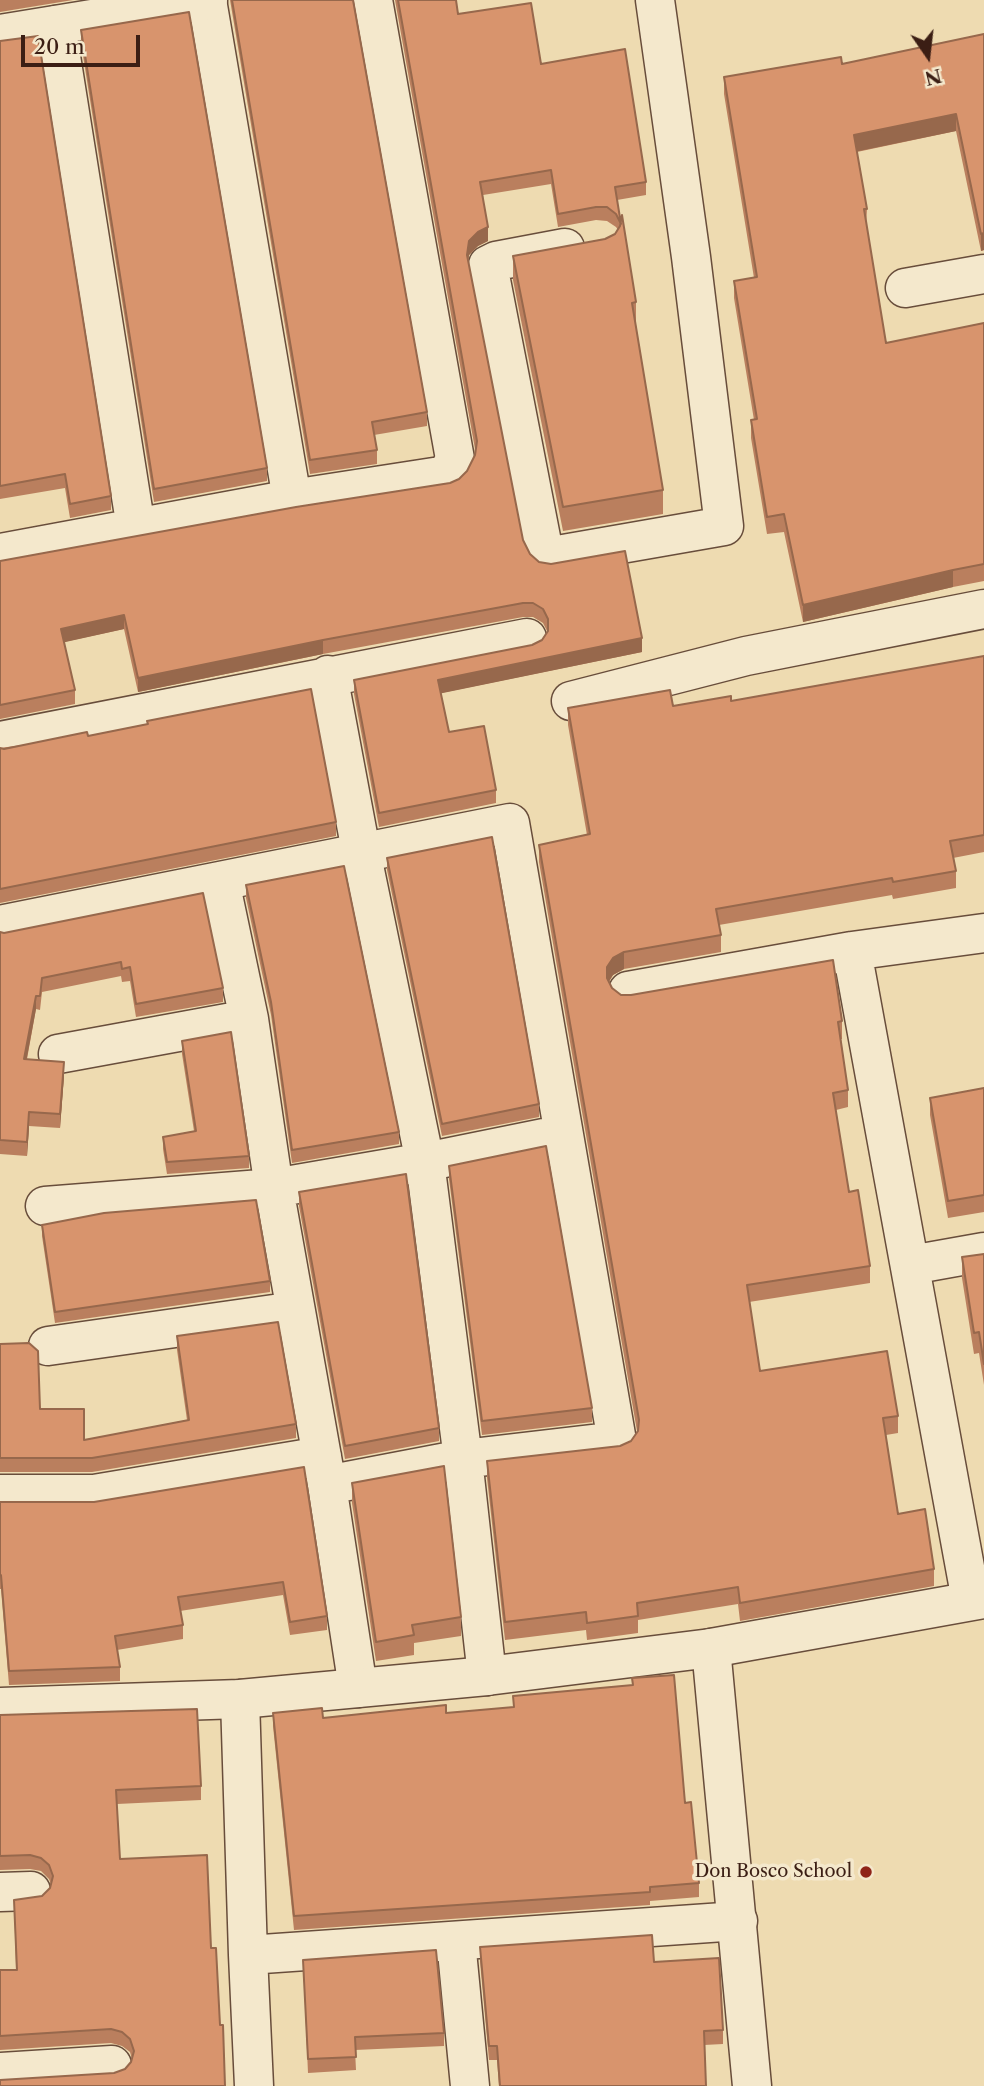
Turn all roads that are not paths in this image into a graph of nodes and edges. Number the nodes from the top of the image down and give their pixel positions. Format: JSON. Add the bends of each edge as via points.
{"nodes":[{"id":1,"x":207,"y":0,"type":"edge"},
{"id":2,"x":373,"y":0,"type":"edge"},
{"id":3,"x":655,"y":0,"type":"edge"},
{"id":4,"x":56,"y":25,"type":"junction"},
{"id":5,"x":0,"y":34,"type":"edge"},
{"id":6,"x":600,"y":242,"type":"edge"},
{"id":7,"x":984,"y":274,"type":"edge"},
{"id":8,"x":905,"y":288,"type":"dead end"},
{"id":9,"x":292,"y":499,"type":"junction"},
{"id":10,"x":136,"y":528,"type":"junction"},
{"id":11,"x":0,"y":554,"type":"edge"},
{"id":12,"x":984,"y":609,"type":"edge"},
{"id":13,"x":527,"y":638,"type":"dead end"},
{"id":14,"x":328,"y":675,"type":"junction"},
{"id":15,"x":571,"y":701,"type":"dead end"},
{"id":16,"x":0,"y":741,"type":"edge"},
{"id":17,"x":361,"y":851,"type":"junction"},
{"id":18,"x":220,"y":881,"type":"junction"},
{"id":19,"x":984,"y":933,"type":"edge"},
{"id":20,"x":4,"y":934,"type":"edge"},
{"id":21,"x":852,"y":951,"type":"junction"},
{"id":22,"x":628,"y":991,"type":"dead end"},
{"id":23,"x":249,"y":1018,"type":"junction"},
{"id":24,"x":58,"y":1054,"type":"dead end"},
{"id":25,"x":563,"y":1134,"type":"junction"},
{"id":26,"x":425,"y":1162,"type":"junction"},
{"id":27,"x":274,"y":1188,"type":"junction"},
{"id":28,"x":45,"y":1206,"type":"dead end"},
{"id":29,"x":984,"y":1252,"type":"edge"},
{"id":30,"x":911,"y":1265,"type":"junction"},
{"id":31,"x":295,"y":1311,"type":"junction"},
{"id":32,"x":48,"y":1346,"type":"dead end"},
{"id":33,"x":463,"y":1459,"type":"junction"},
{"id":34,"x":324,"y":1471,"type":"junction"},
{"id":35,"x":0,"y":1494,"type":"edge"},
{"id":36,"x":978,"y":1599,"type":"edge"},
{"id":37,"x":712,"y":1648,"type":"junction"},
{"id":38,"x":487,"y":1676,"type":"junction"},
{"id":39,"x":358,"y":1688,"type":"junction"},
{"id":40,"x":240,"y":1699,"type":"junction"},
{"id":41,"x":0,"y":1707,"type":"edge"},
{"id":42,"x":738,"y":1921,"type":"junction"},
{"id":43,"x":456,"y":1941,"type":"junction"},
{"id":44,"x":248,"y":1955,"type":"junction"},
{"id":45,"x":112,"y":2065,"type":"dead end"},
{"id":46,"x":0,"y":2072,"type":"edge"},
{"id":47,"x":254,"y":2086,"type":"edge"},
{"id":48,"x":470,"y":2086,"type":"edge"},
{"id":49,"x":752,"y":2086,"type":"edge"}],
"edges":[{"from":1,"to":4,"type":"street"},
{"from":1,"to":9,"type":"street"},
{"from":2,"to":9,"type":"street","via":[[455,459],[447,475]]},
{"from":3,"to":6,"type":"street","via":[[724,526],[548,556],[488,265]]},
{"from":4,"to":5,"type":"street"},
{"from":4,"to":10,"type":"street"},
{"from":7,"to":8,"type":"street"},
{"from":9,"to":10,"type":"street"},
{"from":10,"to":11,"type":"street"},
{"from":12,"to":15,"type":"street","via":[[746,656]]},
{"from":13,"to":14,"type":"street"},
{"from":14,"to":16,"type":"street"},
{"from":14,"to":17,"type":"street"},
{"from":17,"to":18,"type":"street"},
{"from":17,"to":25,"type":"street","via":[[510,823]]},
{"from":17,"to":26,"type":"street"},
{"from":18,"to":20,"type":"street"},
{"from":18,"to":23,"type":"street"},
{"from":19,"to":21,"type":"street"},
{"from":21,"to":22,"type":"street"},
{"from":21,"to":30,"type":"street"},
{"from":23,"to":24,"type":"street"},
{"from":23,"to":27,"type":"street"},
{"from":25,"to":26,"type":"street"},
{"from":25,"to":33,"type":"street","via":[[617,1441]]},
{"from":26,"to":27,"type":"street"},
{"from":26,"to":33,"type":"street"},
{"from":27,"to":28,"type":"street"},
{"from":27,"to":31,"type":"street"},
{"from":29,"to":30,"type":"street"},
{"from":30,"to":36,"type":"street"},
{"from":31,"to":32,"type":"street"},
{"from":31,"to":34,"type":"street"},
{"from":33,"to":34,"type":"street"},
{"from":33,"to":38,"type":"street"},
{"from":34,"to":35,"type":"street","via":[[94,1494]]},
{"from":34,"to":39,"type":"street"},
{"from":36,"to":37,"type":"street"},
{"from":37,"to":38,"type":"street"},
{"from":37,"to":42,"type":"street"},
{"from":38,"to":39,"type":"street"},
{"from":39,"to":40,"type":"street"},
{"from":40,"to":41,"type":"street"},
{"from":40,"to":44,"type":"street"},
{"from":42,"to":43,"type":"street"},
{"from":42,"to":49,"type":"street"},
{"from":43,"to":44,"type":"street"},
{"from":43,"to":48,"type":"street"},
{"from":44,"to":47,"type":"street"},
{"from":45,"to":46,"type":"street"}]}
